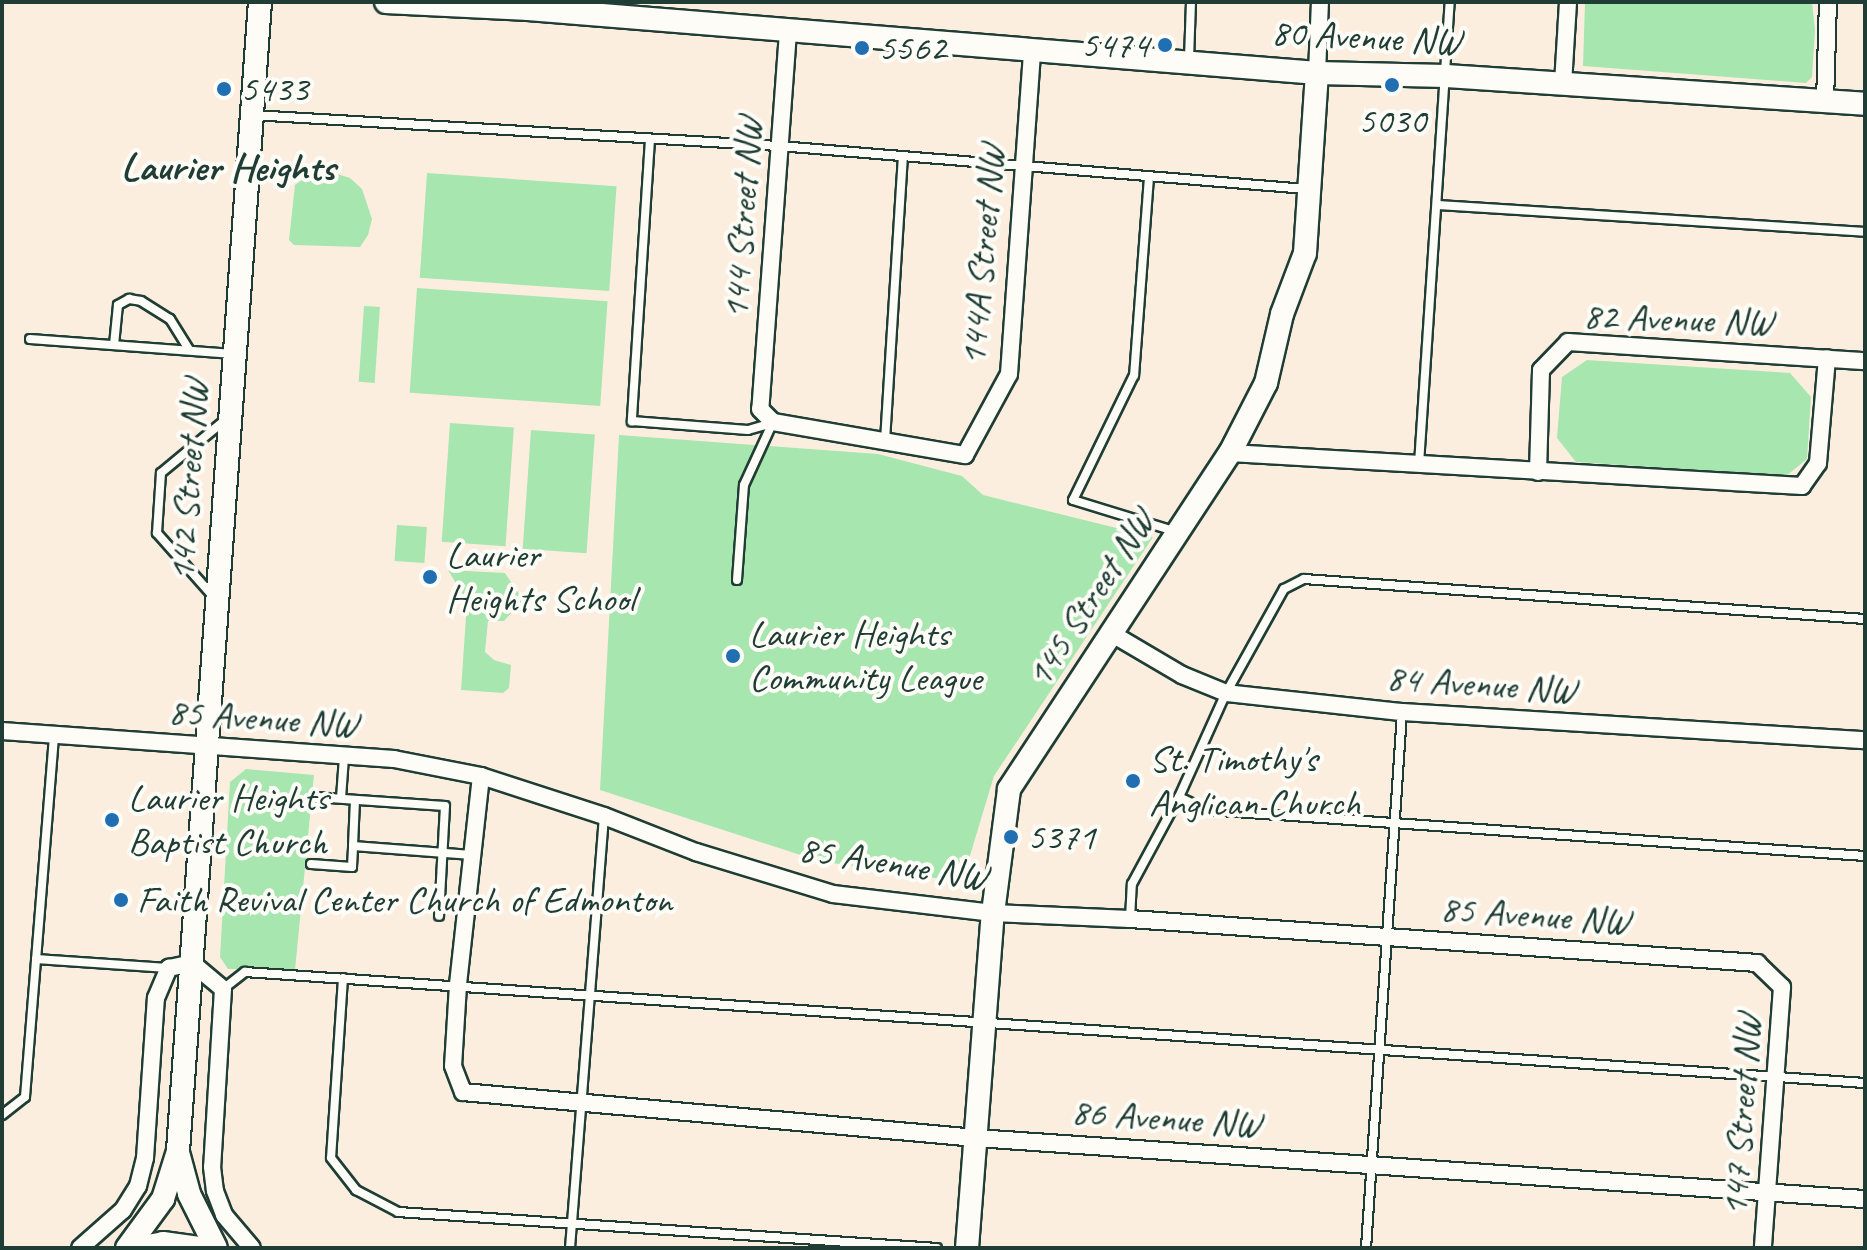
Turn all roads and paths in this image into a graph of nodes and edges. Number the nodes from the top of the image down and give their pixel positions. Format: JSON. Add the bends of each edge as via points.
{"nodes":[{"id":1,"x":260,"y":2,"type":"edge"},
{"id":2,"x":386,"y":2,"type":"edge"},
{"id":3,"x":1191,"y":2,"type":"edge"},
{"id":4,"x":1320,"y":2,"type":"edge"},
{"id":5,"x":1450,"y":2,"type":"edge"},
{"id":6,"x":1568,"y":2,"type":"edge"},
{"id":7,"x":1828,"y":2,"type":"edge"},
{"id":8,"x":528,"y":6,"type":"edge"},
{"id":9,"x":788,"y":32,"type":"junction"},
{"id":10,"x":1032,"y":52,"type":"junction"},
{"id":11,"x":1189,"y":64,"type":"junction"},
{"id":12,"x":1317,"y":73,"type":"junction"},
{"id":13,"x":1446,"y":76,"type":"junction"},
{"id":14,"x":1563,"y":84,"type":"junction"},
{"id":15,"x":1825,"y":102,"type":"junction"},
{"id":16,"x":1865,"y":104,"type":"edge"},
{"id":17,"x":251,"y":115,"type":"junction"},
{"id":18,"x":650,"y":139,"type":"junction"},
{"id":19,"x":779,"y":146,"type":"junction"},
{"id":20,"x":903,"y":157,"type":"junction"},
{"id":21,"x":1024,"y":168,"type":"junction"},
{"id":22,"x":1149,"y":177,"type":"junction"},
{"id":23,"x":1307,"y":189,"type":"junction"},
{"id":24,"x":1438,"y":205,"type":"junction"},
{"id":25,"x":1865,"y":232,"type":"edge"},
{"id":26,"x":30,"y":339,"type":"dead end"},
{"id":27,"x":114,"y":345,"type":"junction"},
{"id":28,"x":189,"y":350,"type":"junction"},
{"id":29,"x":233,"y":354,"type":"junction"},
{"id":30,"x":1827,"y":358,"type":"junction"},
{"id":31,"x":1865,"y":361,"type":"edge"},
{"id":32,"x":229,"y":417,"type":"junction"},
{"id":33,"x":773,"y":422,"type":"junction"},
{"id":34,"x":885,"y":441,"type":"junction"},
{"id":35,"x":1230,"y":453,"type":"junction"},
{"id":36,"x":1419,"y":465,"type":"junction"},
{"id":37,"x":1538,"y":472,"type":"junction"},
{"id":38,"x":1177,"y":532,"type":"junction"},
{"id":39,"x":737,"y":580,"type":"dead end"},
{"id":40,"x":216,"y":598,"type":"junction"},
{"id":41,"x":1865,"y":619,"type":"edge"},
{"id":42,"x":1109,"y":632,"type":"junction"},
{"id":43,"x":1226,"y":693,"type":"junction"},
{"id":44,"x":1402,"y":712,"type":"junction"},
{"id":45,"x":2,"y":731,"type":"edge"},
{"id":46,"x":54,"y":735,"type":"junction"},
{"id":47,"x":1865,"y":740,"type":"edge"},
{"id":48,"x":207,"y":744,"type":"junction"},
{"id":49,"x":344,"y":757,"type":"junction"},
{"id":50,"x":481,"y":776,"type":"junction"},
{"id":51,"x":315,"y":797,"type":"dead end"},
{"id":52,"x":1179,"y":797,"type":"junction"},
{"id":53,"x":341,"y":798,"type":"junction"},
{"id":54,"x":355,"y":800,"type":"junction"},
{"id":55,"x":604,"y":816,"type":"junction"},
{"id":56,"x":1395,"y":823,"type":"junction"},
{"id":57,"x":353,"y":846,"type":"junction"},
{"id":58,"x":443,"y":853,"type":"junction"},
{"id":59,"x":473,"y":855,"type":"junction"},
{"id":60,"x":1865,"y":856,"type":"edge"},
{"id":61,"x":311,"y":864,"type":"dead end"},
{"id":62,"x":993,"y":913,"type":"junction"},
{"id":63,"x":439,"y":916,"type":"dead end"},
{"id":64,"x":1130,"y":919,"type":"junction"},
{"id":65,"x":1388,"y":937,"type":"junction"},
{"id":66,"x":36,"y":959,"type":"junction"},
{"id":67,"x":192,"y":963,"type":"junction"},
{"id":68,"x":169,"y":968,"type":"junction"},
{"id":69,"x":343,"y":978,"type":"junction"},
{"id":70,"x":458,"y":985,"type":"junction"},
{"id":71,"x":1782,"y":987,"type":"joint"},
{"id":72,"x":223,"y":989,"type":"junction"},
{"id":73,"x":591,"y":995,"type":"junction"},
{"id":74,"x":985,"y":1023,"type":"junction"},
{"id":75,"x":1379,"y":1049,"type":"junction"},
{"id":76,"x":1776,"y":1076,"type":"junction"},
{"id":77,"x":1865,"y":1083,"type":"edge"},
{"id":78,"x":581,"y":1102,"type":"junction"},
{"id":79,"x":2,"y":1115,"type":"edge"},
{"id":80,"x":976,"y":1138,"type":"junction"},
{"id":81,"x":178,"y":1151,"type":"junction"},
{"id":82,"x":1371,"y":1163,"type":"junction"},
{"id":83,"x":1767,"y":1191,"type":"junction"},
{"id":84,"x":1865,"y":1199,"type":"edge"},
{"id":85,"x":572,"y":1223,"type":"junction"},
{"id":86,"x":80,"y":1248,"type":"edge"},
{"id":87,"x":127,"y":1248,"type":"edge"},
{"id":88,"x":138,"y":1248,"type":"edge"},
{"id":89,"x":199,"y":1248,"type":"edge"},
{"id":90,"x":216,"y":1248,"type":"edge"},
{"id":91,"x":252,"y":1248,"type":"edge"},
{"id":92,"x":570,"y":1248,"type":"edge"},
{"id":93,"x":937,"y":1248,"type":"edge"},
{"id":94,"x":967,"y":1248,"type":"edge"},
{"id":95,"x":1366,"y":1248,"type":"edge"},
{"id":96,"x":1763,"y":1248,"type":"edge"}],
"edges":[{"from":1,"to":17,"type":"street","name":"142 Street NW"},
{"from":2,"to":8,"type":"street","name":"80 Avenue NW"},
{"from":3,"to":11,"type":"lane"},
{"from":4,"to":12,"type":"street","name":"145 Street NW"},
{"from":5,"to":13,"type":"lane"},
{"from":6,"to":14,"type":"street"},
{"from":7,"to":15,"type":"street"},
{"from":8,"to":9,"type":"street","name":"80 Avenue NW"},
{"from":9,"to":10,"type":"street","name":"80 Avenue NW"},
{"from":9,"to":19,"type":"street","name":"144 Street NW"},
{"from":10,"to":11,"type":"street","name":"80 Avenue NW"},
{"from":10,"to":21,"type":"street","name":"144A Street NW"},
{"from":11,"to":12,"type":"street","name":"80 Avenue NW"},
{"from":12,"to":13,"type":"street","name":"80 Avenue NW"},
{"from":12,"to":23,"type":"street","name":"145 Street NW"},
{"from":13,"to":14,"type":"street","name":"80 Avenue NW"},
{"from":13,"to":24,"type":"lane"},
{"from":14,"to":15,"type":"street","name":"80 Avenue NW"},
{"from":15,"to":16,"type":"street","name":"80 Avenue NW"},
{"from":17,"to":18,"type":"lane"},
{"from":17,"to":29,"type":"street","name":"142 Street NW"},
{"from":18,"to":19,"type":"lane"},
{"from":18,"to":33,"type":"lane","via":[[632,421],[748,430]]},
{"from":19,"to":20,"type":"lane"},
{"from":19,"to":33,"type":"street","name":"144 Street NW","via":[[760,409]]},
{"from":20,"to":21,"type":"lane"},
{"from":20,"to":34,"type":"lane"},
{"from":21,"to":22,"type":"lane"},
{"from":21,"to":34,"type":"street","name":"144A Street NW","via":[[1009,374],[965,455]]},
{"from":22,"to":23,"type":"lane"},
{"from":22,"to":38,"type":"lane","via":[[1134,375],[1073,500]]},
{"from":23,"to":35,"type":"street","name":"145 Street NW","via":[[1305,253],[1282,314],[1266,383]]},
{"from":24,"to":25,"type":"lane"},
{"from":24,"to":36,"type":"lane"},
{"from":26,"to":27,"type":"lane"},
{"from":27,"to":28,"type":"lane"},
{"from":27,"to":28,"type":"lane","via":[[118,305],[129,299],[170,319]]},
{"from":28,"to":29,"type":"lane"},
{"from":29,"to":32,"type":"street","name":"142 Street NW"},
{"from":30,"to":31,"type":"street","name":"82 Avenue NW"},
{"from":30,"to":37,"type":"street","name":"82 Avenue NW","via":[[1818,463],[1802,486]]},
{"from":30,"to":37,"type":"street","name":"82 Avenue NW","via":[[1568,342],[1541,370]]},
{"from":32,"to":40,"type":"street","name":"142 Street NW"},
{"from":32,"to":40,"type":"lane","via":[[161,473],[157,533]]},
{"from":33,"to":34,"type":"street"},
{"from":33,"to":39,"type":"lane","via":[[744,485]]},
{"from":35,"to":36,"type":"street","name":"82 Avenue NW"},
{"from":35,"to":38,"type":"street","name":"145 Street NW"},
{"from":36,"to":37,"type":"street","name":"82 Avenue NW"},
{"from":38,"to":42,"type":"street","name":"145 Street NW"},
{"from":40,"to":48,"type":"street","name":"142 Street NW"},
{"from":41,"to":43,"type":"lane","via":[[1304,579],[1284,589]]},
{"from":42,"to":43,"type":"street","name":"84 Avenue NW","via":[[1182,675]]},
{"from":42,"to":62,"type":"street","name":"145 Street NW","via":[[1009,789]]},
{"from":43,"to":44,"type":"street","name":"84 Avenue NW"},
{"from":43,"to":52,"type":"lane"},
{"from":44,"to":47,"type":"street","name":"84 Avenue NW"},
{"from":44,"to":56,"type":"lane"},
{"from":45,"to":46,"type":"street","name":"85 Avenue NW"},
{"from":46,"to":48,"type":"street","name":"85 Avenue NW"},
{"from":46,"to":66,"type":"lane"},
{"from":48,"to":49,"type":"street","name":"85 Avenue NW"},
{"from":48,"to":67,"type":"street","name":"142 Street NW"},
{"from":49,"to":50,"type":"street","name":"85 Avenue NW","via":[[394,759]]},
{"from":49,"to":53,"type":"lane"},
{"from":50,"to":55,"type":"street","name":"85 Avenue NW"},
{"from":50,"to":59,"type":"street"},
{"from":51,"to":53,"type":"lane"},
{"from":52,"to":56,"type":"lane","via":[[1207,810]]},
{"from":52,"to":64,"type":"lane","via":[[1132,884]]},
{"from":53,"to":54,"type":"lane"},
{"from":54,"to":57,"type":"lane"},
{"from":54,"to":58,"type":"lane","via":[[445,806]]},
{"from":55,"to":62,"type":"street","name":"85 Avenue NW","via":[[696,852],[833,894]]},
{"from":55,"to":73,"type":"lane"},
{"from":56,"to":60,"type":"lane"},
{"from":56,"to":65,"type":"lane"},
{"from":57,"to":58,"type":"lane"},
{"from":57,"to":61,"type":"lane","via":[[352,867]]},
{"from":58,"to":59,"type":"lane"},
{"from":58,"to":63,"type":"lane"},
{"from":59,"to":70,"type":"street"},
{"from":62,"to":64,"type":"street","name":"85 Avenue NW"},
{"from":62,"to":74,"type":"street","name":"145 Street NW"},
{"from":64,"to":65,"type":"street","name":"85 Avenue NW"},
{"from":65,"to":71,"type":"street","name":"85 Avenue NW","via":[[1757,963]]},
{"from":65,"to":75,"type":"lane"},
{"from":66,"to":68,"type":"lane"},
{"from":66,"to":79,"type":"lane","via":[[25,1097]]},
{"from":67,"to":68,"type":"street"},
{"from":67,"to":72,"type":"street"},
{"from":67,"to":81,"type":"street","name":"142 Street NW"},
{"from":68,"to":86,"type":"street","via":[[156,998],[143,1173],[123,1210]]},
{"from":69,"to":70,"type":"lane"},
{"from":69,"to":72,"type":"lane","via":[[245,972]]},
{"from":69,"to":85,"type":"lane","via":[[331,1158],[356,1190],[398,1212]]},
{"from":70,"to":73,"type":"lane"},
{"from":70,"to":78,"type":"street","name":"86 Avenue NW","via":[[453,1066],[463,1092]]},
{"from":71,"to":76,"type":"street","name":"147 Street NW"},
{"from":72,"to":91,"type":"street","via":[[212,1179],[224,1215]]},
{"from":73,"to":74,"type":"lane"},
{"from":73,"to":78,"type":"lane"},
{"from":74,"to":75,"type":"lane"},
{"from":74,"to":80,"type":"street","name":"145 Street NW"},
{"from":75,"to":76,"type":"lane"},
{"from":75,"to":82,"type":"lane"},
{"from":76,"to":77,"type":"lane"},
{"from":76,"to":83,"type":"street","name":"147 Street NW"},
{"from":78,"to":80,"type":"street","name":"86 Avenue NW"},
{"from":78,"to":85,"type":"lane"},
{"from":80,"to":82,"type":"street","name":"86 Avenue NW"},
{"from":80,"to":94,"type":"street","name":"145 Street NW"},
{"from":81,"to":87,"type":"street","name":"142 Street NW","via":[[163,1199]]},
{"from":81,"to":90,"type":"street","name":"142 Street NW","via":[[193,1205]]},
{"from":82,"to":83,"type":"street","name":"86 Avenue NW"},
{"from":82,"to":95,"type":"lane"},
{"from":83,"to":84,"type":"street","name":"86 Avenue NW"},
{"from":83,"to":96,"type":"street","name":"147 Street NW"},
{"from":85,"to":92,"type":"lane"},
{"from":85,"to":93,"type":"lane"},
{"from":88,"to":89,"type":"street","via":[[163,1243]]}]}
